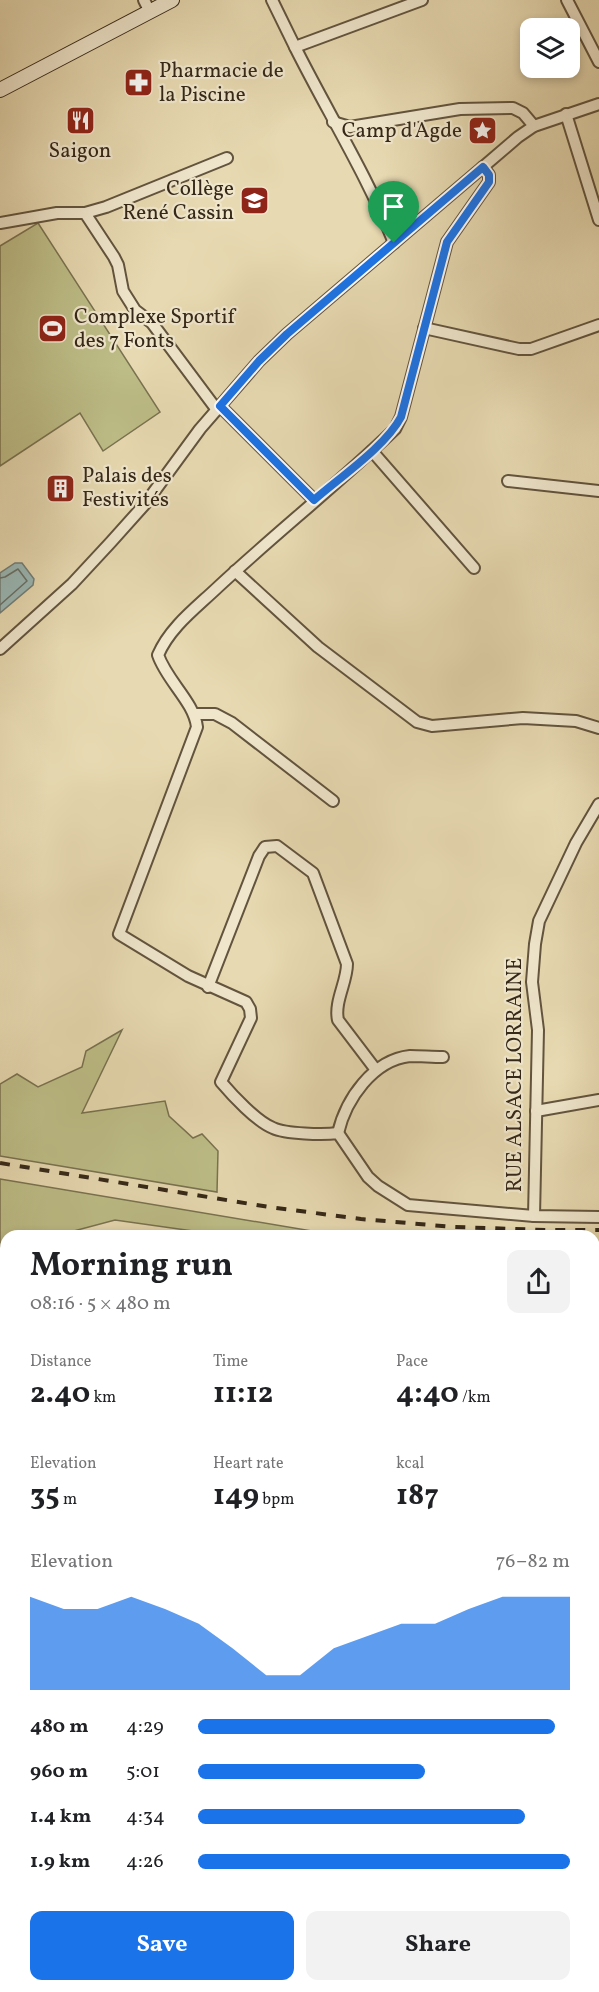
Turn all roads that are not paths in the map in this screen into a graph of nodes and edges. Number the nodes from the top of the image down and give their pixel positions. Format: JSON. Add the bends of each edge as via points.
{"nodes":[{"id":1,"x":172,"y":0,"type":"edge"},
{"id":2,"x":272,"y":0,"type":"edge"},
{"id":3,"x":422,"y":0,"type":"edge"},
{"id":4,"x":567,"y":0,"type":"edge"},
{"id":5,"x":147,"y":6,"type":"edge"},
{"id":6,"x":295,"y":47,"type":"junction"},
{"id":7,"x":599,"y":62,"type":"edge"},
{"id":8,"x":0,"y":90,"type":"edge"},
{"id":9,"x":599,"y":104,"type":"edge"},
{"id":10,"x":566,"y":114,"type":"junction"},
{"id":11,"x":333,"y":121,"type":"junction"},
{"id":12,"x":534,"y":126,"type":"junction"},
{"id":13,"x":227,"y":158,"type":"dead end"},
{"id":14,"x":483,"y":167,"type":"junction"},
{"id":15,"x":85,"y":213,"type":"junction"},
{"id":16,"x":599,"y":220,"type":"edge"},
{"id":17,"x":0,"y":223,"type":"edge"},
{"id":18,"x":394,"y":243,"type":"junction"},
{"id":19,"x":599,"y":325,"type":"edge"},
{"id":20,"x":424,"y":328,"type":"junction"},
{"id":21,"x":219,"y":408,"type":"junction"},
{"id":22,"x":372,"y":451,"type":"junction"},
{"id":23,"x":508,"y":481,"type":"dead end"},
{"id":24,"x":599,"y":491,"type":"edge"},
{"id":25,"x":314,"y":500,"type":"junction"},
{"id":26,"x":474,"y":568,"type":"dead end"},
{"id":27,"x":235,"y":571,"type":"junction"},
{"id":28,"x":0,"y":649,"type":"edge"},
{"id":29,"x":195,"y":714,"type":"junction"},
{"id":30,"x":599,"y":728,"type":"edge"},
{"id":31,"x":333,"y":801,"type":"dead end"},
{"id":32,"x":599,"y":804,"type":"edge"},
{"id":33,"x":208,"y":987,"type":"junction"},
{"id":34,"x":443,"y":1057,"type":"dead end"},
{"id":35,"x":376,"y":1070,"type":"junction"},
{"id":36,"x":599,"y":1100,"type":"edge"},
{"id":37,"x":536,"y":1111,"type":"junction"},
{"id":38,"x":338,"y":1133,"type":"junction"},
{"id":39,"x":534,"y":1216,"type":"junction"},
{"id":40,"x":599,"y":1217,"type":"edge"}],
"edges":[{"from":1,"to":5,"type":"main road"},
{"from":2,"to":6,"type":"street"},
{"from":3,"to":6,"type":"street"},
{"from":4,"to":7,"type":"street"},
{"from":5,"to":8,"type":"main road"},
{"from":6,"to":11,"type":"street"},
{"from":9,"to":10,"type":"street"},
{"from":10,"to":12,"type":"street"},
{"from":10,"to":16,"type":"street"},
{"from":11,"to":12,"type":"street","via":[[350,127],[460,109],[513,108],[531,119]]},
{"from":11,"to":18,"type":"street","via":[[369,186]]},
{"from":12,"to":14,"type":"street"},
{"from":13,"to":15,"type":"street"},
{"from":14,"to":18,"type":"street"},
{"from":14,"to":20,"type":"street","via":[[489,182],[447,242]]},
{"from":15,"to":17,"type":"street","via":[[57,213]]},
{"from":15,"to":21,"type":"street","via":[[114,257],[123,291],[135,310],[154,326]]},
{"from":18,"to":21,"type":"street","via":[[287,334]]},
{"from":19,"to":20,"type":"street","via":[[531,349]]},
{"from":20,"to":22,"type":"street","via":[[401,417],[395,429]]},
{"from":21,"to":25,"type":"street"},
{"from":21,"to":28,"type":"street","via":[[118,534],[72,584]]},
{"from":22,"to":25,"type":"street"},
{"from":22,"to":26,"type":"street"},
{"from":23,"to":24,"type":"street"},
{"from":25,"to":27,"type":"street"},
{"from":27,"to":29,"type":"street","via":[[171,632],[158,655]]},
{"from":27,"to":30,"type":"street","via":[[318,647],[417,722],[432,726],[523,718],[576,721]]},
{"from":29,"to":31,"type":"street","via":[[215,714],[232,723]]},
{"from":29,"to":33,"type":"street","via":[[197,727],[119,934]]},
{"from":32,"to":37,"type":"street","name":"RUE ALSACE LORRAINE","via":[[539,921],[532,982],[538,1030]]},
{"from":33,"to":35,"type":"street","via":[[259,856],[265,847],[277,846],[313,873],[348,964],[338,1020]]},
{"from":33,"to":38,"type":"street","via":[[246,1002],[250,1009],[251,1018],[221,1082],[232,1095],[273,1129]]},
{"from":34,"to":35,"type":"street","via":[[409,1056]]},
{"from":35,"to":38,"type":"street","via":[[354,1097]]},
{"from":36,"to":37,"type":"street"},
{"from":37,"to":39,"type":"street","name":"RUE ALSACE LORRAINE"},
{"from":38,"to":39,"type":"street","via":[[368,1177],[408,1205]]},
{"from":39,"to":40,"type":"street"}]}
